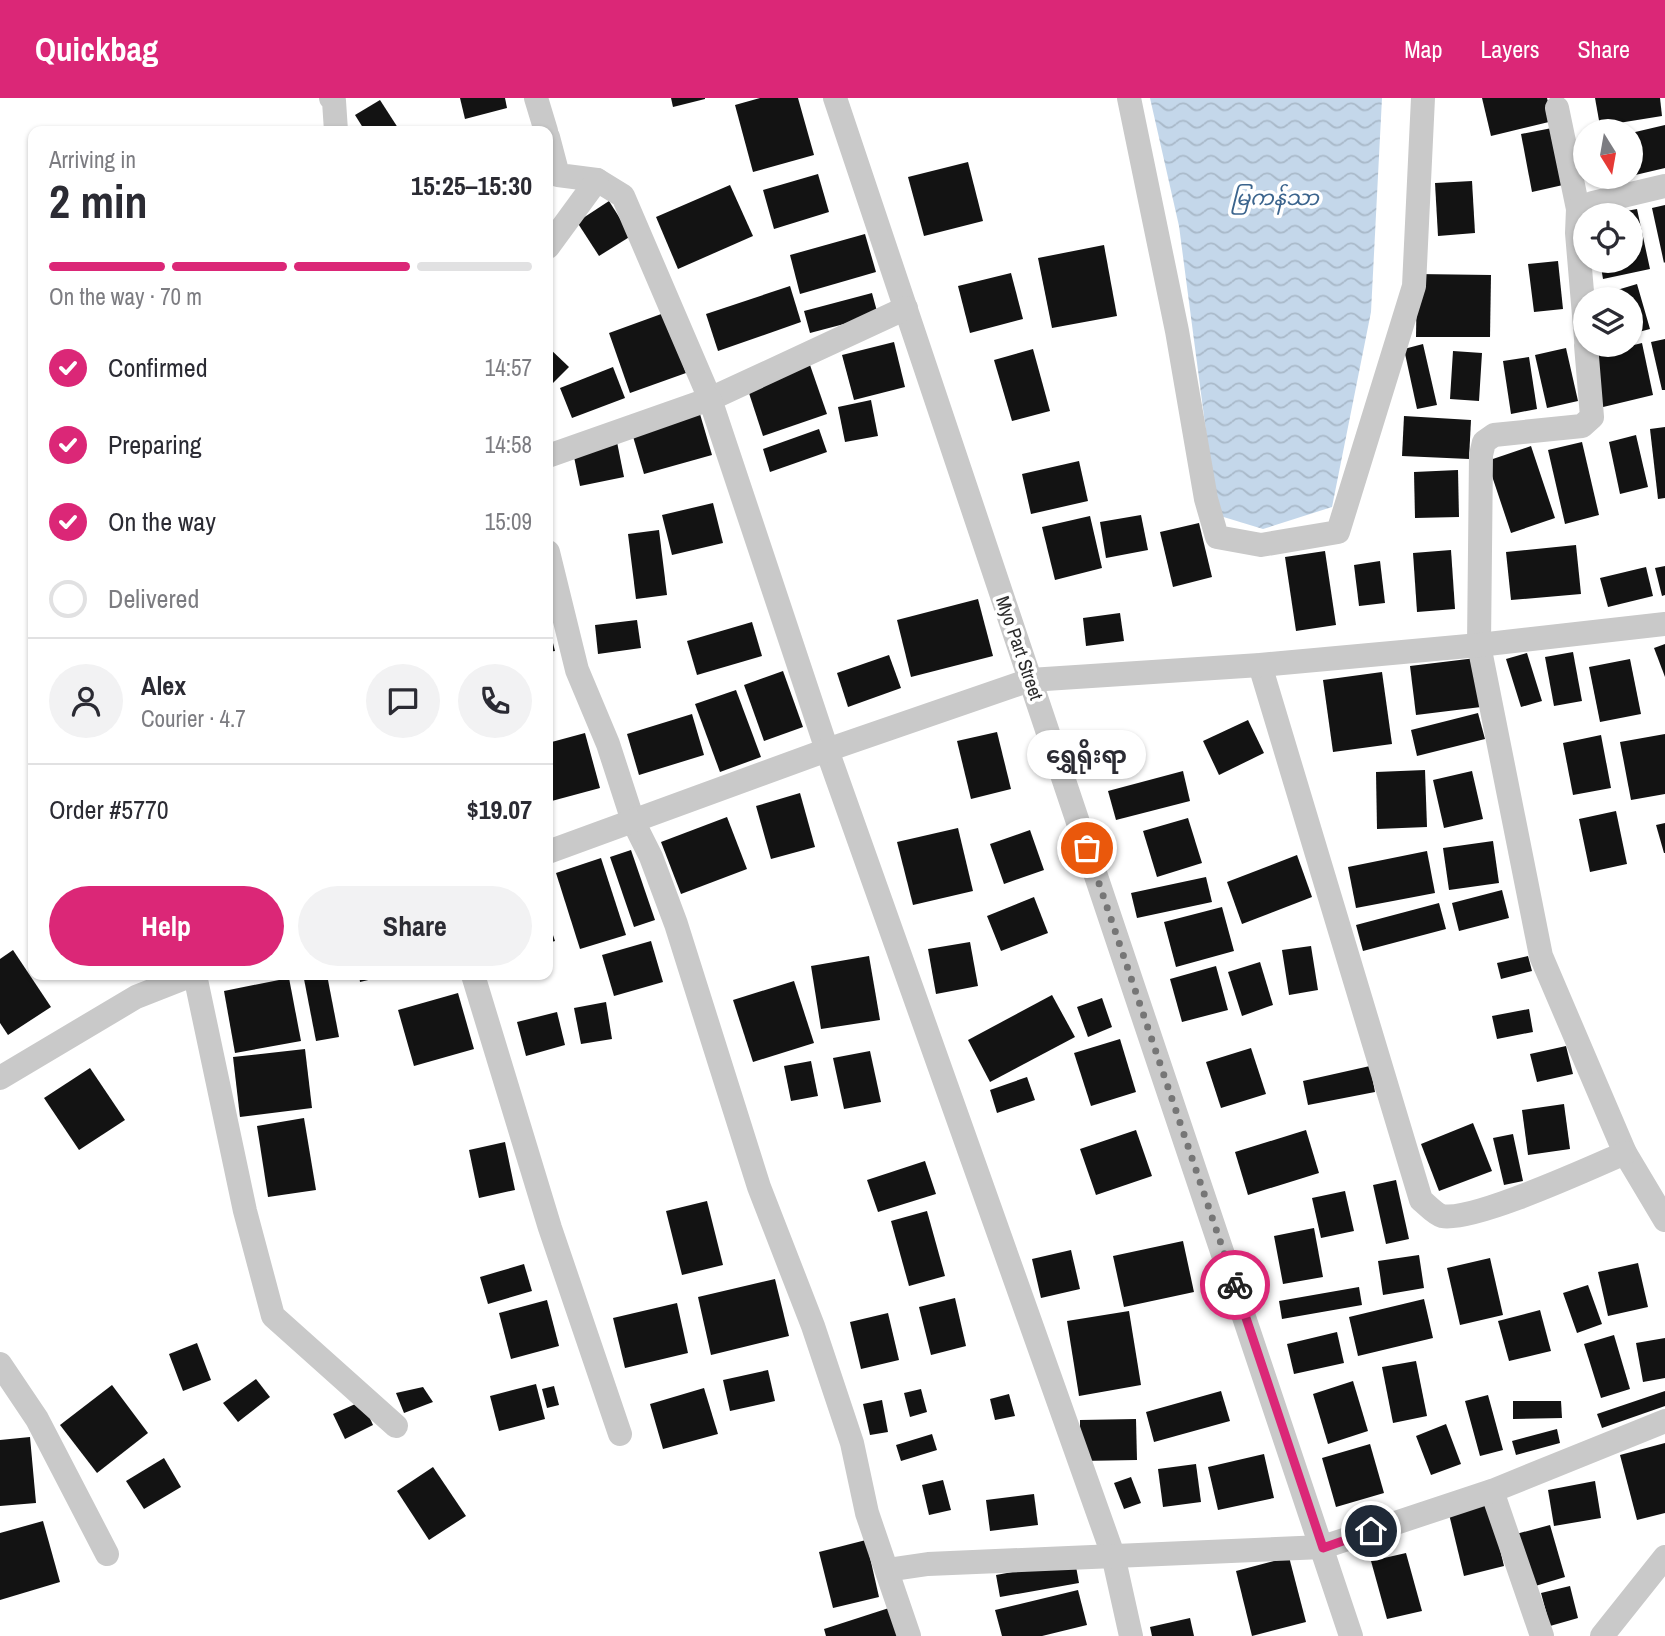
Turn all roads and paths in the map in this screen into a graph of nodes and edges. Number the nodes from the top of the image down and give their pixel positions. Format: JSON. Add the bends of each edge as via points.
{"nodes":[{"id":1,"x":331,"y":98,"type":"edge"},
{"id":2,"x":537,"y":98,"type":"edge"},
{"id":3,"x":835,"y":98,"type":"edge"},
{"id":4,"x":1129,"y":98,"type":"edge"},
{"id":5,"x":1423,"y":98,"type":"edge"},
{"id":6,"x":1557,"y":108,"type":"dead end"},
{"id":7,"x":335,"y":126,"type":"edge"},
{"id":8,"x":545,"y":126,"type":"edge"},
{"id":9,"x":553,"y":156,"type":"edge"},
{"id":10,"x":597,"y":180,"type":"junction"},
{"id":11,"x":1665,"y":186,"type":"edge"},
{"id":12,"x":1577,"y":203,"type":"edge"},
{"id":13,"x":1593,"y":203,"type":"edge"},
{"id":14,"x":553,"y":240,"type":"edge"},
{"id":15,"x":906,"y":308,"type":"junction"},
{"id":16,"x":1587,"y":357,"type":"edge"},
{"id":17,"x":710,"y":399,"type":"junction"},
{"id":18,"x":553,"y":454,"type":"edge"},
{"id":19,"x":553,"y":572,"type":"edge"},
{"id":20,"x":1665,"y":624,"type":"edge"},
{"id":21,"x":1479,"y":645,"type":"junction"},
{"id":22,"x":1260,"y":665,"type":"junction"},
{"id":23,"x":1030,"y":680,"type":"junction"},
{"id":24,"x":827,"y":750,"type":"junction"},
{"id":25,"x":633,"y":821,"type":"junction"},
{"id":26,"x":553,"y":850,"type":"edge"},
{"id":27,"x":180,"y":980,"type":"edge"},
{"id":28,"x":194,"y":980,"type":"edge"},
{"id":29,"x":475,"y":980,"type":"edge"},
{"id":30,"x":0,"y":1078,"type":"edge"},
{"id":31,"x":1625,"y":1153,"type":"junction"},
{"id":32,"x":1656,"y":1187,"type":"edge"},
{"id":33,"x":1665,"y":1220,"type":"edge"},
{"id":34,"x":0,"y":1364,"type":"edge"},
{"id":35,"x":1665,"y":1421,"type":"edge"},
{"id":36,"x":396,"y":1426,"type":"dead end"},
{"id":37,"x":620,"y":1434,"type":"dead end"},
{"id":38,"x":1492,"y":1491,"type":"junction"},
{"id":39,"x":1323,"y":1548,"type":"junction"},
{"id":40,"x":107,"y":1554,"type":"dead end"},
{"id":41,"x":1113,"y":1555,"type":"junction"},
{"id":42,"x":1665,"y":1557,"type":"edge"},
{"id":43,"x":887,"y":1570,"type":"junction"},
{"id":44,"x":909,"y":1636,"type":"edge"},
{"id":45,"x":1131,"y":1636,"type":"edge"},
{"id":46,"x":1351,"y":1636,"type":"edge"},
{"id":47,"x":1542,"y":1636,"type":"edge"},
{"id":48,"x":1602,"y":1636,"type":"edge"}],
"edges":[{"from":1,"to":7,"type":"street"},
{"from":2,"to":8,"type":"street"},
{"from":3,"to":15,"type":"street","name":"Myo Part Street"},
{"from":4,"to":5,"type":"street","via":[[1209,512],[1217,537],[1261,545],[1338,532],[1414,286]]},
{"from":6,"to":12,"type":"street"},
{"from":9,"to":10,"type":"street","via":[[558,175]]},
{"from":10,"to":14,"type":"street"},
{"from":10,"to":17,"type":"street","via":[[623,196]]},
{"from":11,"to":13,"type":"street"},
{"from":15,"to":17,"type":"street"},
{"from":15,"to":23,"type":"street","name":"Myo Part Street"},
{"from":16,"to":21,"type":"street","via":[[1592,417],[1582,426],[1494,435],[1484,442]]},
{"from":17,"to":18,"type":"street"},
{"from":17,"to":24,"type":"street"},
{"from":19,"to":25,"type":"street","via":[[577,670]]},
{"from":20,"to":21,"type":"street"},
{"from":21,"to":22,"type":"street"},
{"from":21,"to":31,"type":"street","via":[[1541,956]]},
{"from":22,"to":23,"type":"street"},
{"from":22,"to":31,"type":"street","via":[[1421,1200],[1439,1216],[1460,1217]]},
{"from":23,"to":24,"type":"street"},
{"from":23,"to":39,"type":"street","name":"Myo Part Street"},
{"from":24,"to":25,"type":"street"},
{"from":24,"to":41,"type":"street"},
{"from":25,"to":26,"type":"street"},
{"from":25,"to":43,"type":"street","via":[[676,924],[759,1187],[813,1326]]},
{"from":27,"to":30,"type":"street","via":[[136,997]]},
{"from":28,"to":36,"type":"street","via":[[245,1211],[274,1316]]},
{"from":29,"to":37,"type":"street","via":[[550,1228]]},
{"from":31,"to":32,"type":"street"},
{"from":32,"to":33,"type":"street"},
{"from":34,"to":40,"type":"street","via":[[37,1419]]},
{"from":35,"to":38,"type":"street"},
{"from":38,"to":39,"type":"street"},
{"from":38,"to":47,"type":"street"},
{"from":39,"to":41,"type":"street"},
{"from":39,"to":46,"type":"street","name":"Myo Part Street"},
{"from":41,"to":43,"type":"street"},
{"from":41,"to":45,"type":"street"},
{"from":42,"to":48,"type":"street"},
{"from":43,"to":44,"type":"street"}]}
